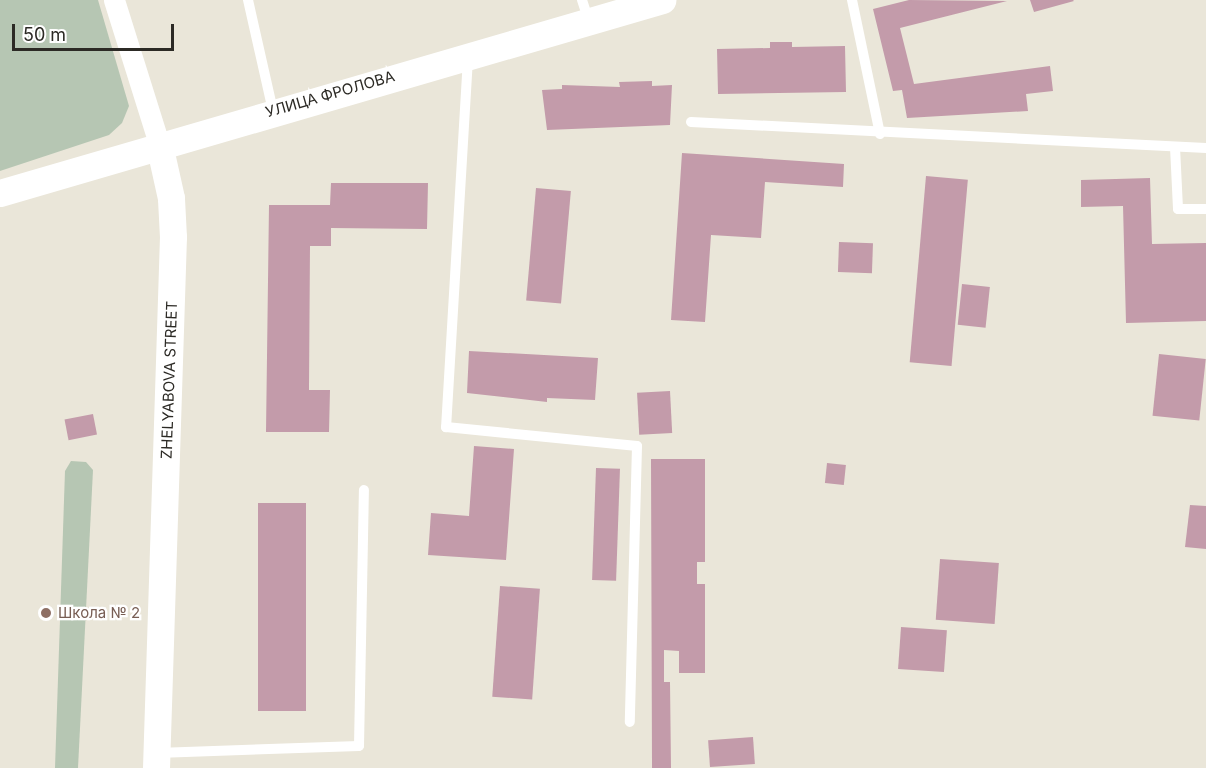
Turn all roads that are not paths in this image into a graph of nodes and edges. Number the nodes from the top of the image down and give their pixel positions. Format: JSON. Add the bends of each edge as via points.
{"nodes":[{"id":1,"x":114,"y":0,"type":"edge"},
{"id":2,"x":248,"y":0,"type":"edge"},
{"id":3,"x":662,"y":0,"type":"edge"},
{"id":4,"x":852,"y":0,"type":"edge"},
{"id":5,"x":585,"y":10,"type":"edge"},
{"id":6,"x":468,"y":55,"type":"junction"},
{"id":7,"x":273,"y":111,"type":"junction"},
{"id":8,"x":691,"y":122,"type":"dead end"},
{"id":9,"x":880,"y":134,"type":"junction"},
{"id":10,"x":159,"y":144,"type":"junction"},
{"id":11,"x":1175,"y":147,"type":"junction"},
{"id":12,"x":1206,"y":148,"type":"edge"},
{"id":13,"x":0,"y":193,"type":"edge"},
{"id":14,"x":1206,"y":209,"type":"edge"},
{"id":15,"x":364,"y":490,"type":"dead end"},
{"id":16,"x":630,"y":722,"type":"dead end"},
{"id":17,"x":157,"y":760,"type":"edge"}],
"edges":[{"from":1,"to":10,"type":"street","name":"ZHELYABOVA STREET"},
{"from":2,"to":7,"type":"lane"},
{"from":3,"to":5,"type":"street","name":"УЛИЦА ФРОЛОВА"},
{"from":4,"to":9,"type":"lane"},
{"from":5,"to":6,"type":"street","name":"УЛИЦА ФРОЛОВА"},
{"from":6,"to":7,"type":"street","name":"УЛИЦА ФРОЛОВА"},
{"from":6,"to":16,"type":"lane","via":[[446,427],[637,446]]},
{"from":7,"to":10,"type":"street","name":"УЛИЦА ФРОЛОВА"},
{"from":8,"to":9,"type":"lane"},
{"from":9,"to":11,"type":"lane"},
{"from":10,"to":13,"type":"street","name":"УЛИЦА ФРОЛОВА"},
{"from":10,"to":17,"type":"street","name":"ZHELYABOVA STREET","via":[[171,198],[173,237]]},
{"from":11,"to":12,"type":"lane"},
{"from":11,"to":14,"type":"lane","via":[[1178,209]]},
{"from":15,"to":17,"type":"lane","via":[[358,746]]}]}
